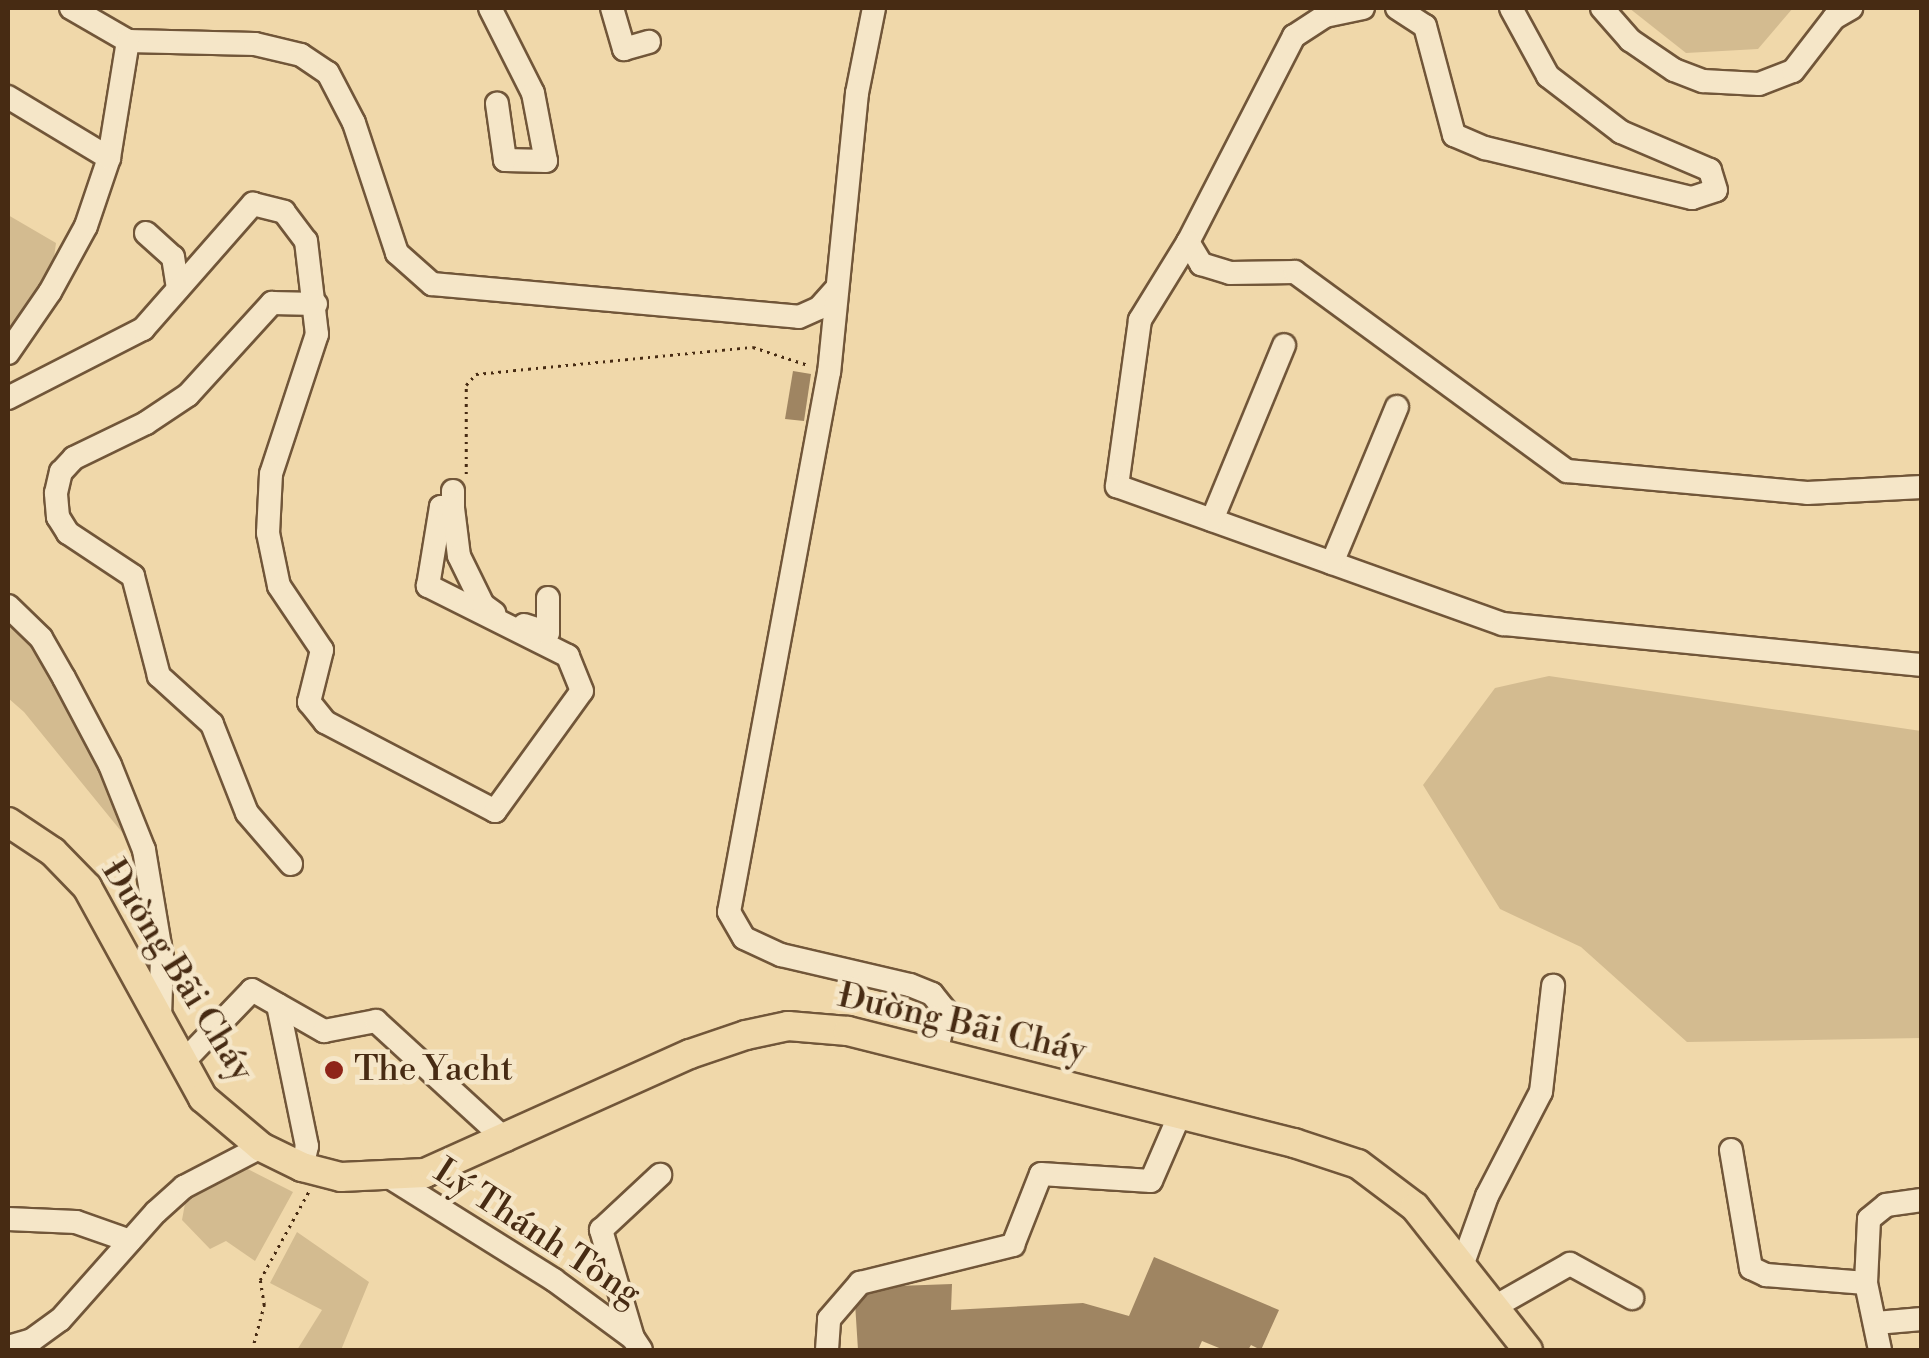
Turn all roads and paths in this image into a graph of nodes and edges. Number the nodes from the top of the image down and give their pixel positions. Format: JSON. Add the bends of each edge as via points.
{"nodes":[{"id":1,"x":72,"y":8,"type":"edge"},
{"id":2,"x":612,"y":8,"type":"edge"},
{"id":3,"x":874,"y":8,"type":"edge"},
{"id":4,"x":1364,"y":8,"type":"edge"},
{"id":5,"x":1397,"y":8,"type":"edge"},
{"id":6,"x":1511,"y":8,"type":"edge"},
{"id":7,"x":1602,"y":8,"type":"edge"},
{"id":8,"x":1851,"y":8,"type":"edge"},
{"id":9,"x":497,"y":10,"type":"edge"},
{"id":10,"x":128,"y":41,"type":"junction"},
{"id":11,"x":649,"y":42,"type":"dead end"},
{"id":12,"x":8,"y":97,"type":"edge"},
{"id":13,"x":496,"y":104,"type":"dead end"},
{"id":14,"x":108,"y":158,"type":"junction"},
{"id":15,"x":146,"y":232,"type":"dead end"},
{"id":16,"x":1188,"y":242,"type":"junction"},
{"id":17,"x":837,"y":288,"type":"junction"},
{"id":18,"x":178,"y":289,"type":"junction"},
{"id":19,"x":316,"y":304,"type":"junction"},
{"id":20,"x":1284,"y":345,"type":"dead end"},
{"id":21,"x":8,"y":354,"type":"edge"},
{"id":22,"x":830,"y":372,"type":"junction"},
{"id":23,"x":8,"y":398,"type":"edge"},
{"id":24,"x":1397,"y":407,"type":"dead end"},
{"id":25,"x":1920,"y":489,"type":"edge"},
{"id":26,"x":453,"y":500,"type":"junction"},
{"id":27,"x":1212,"y":520,"type":"junction"},
{"id":28,"x":1332,"y":562,"type":"junction"},
{"id":29,"x":548,"y":598,"type":"dead end"},
{"id":30,"x":8,"y":606,"type":"edge"},
{"id":31,"x":551,"y":641,"type":"junction"},
{"id":32,"x":1922,"y":666,"type":"edge"},
{"id":33,"x":8,"y":822,"type":"edge"},
{"id":34,"x":291,"y":864,"type":"dead end"},
{"id":35,"x":1554,"y":986,"type":"dead end"},
{"id":36,"x":278,"y":1005,"type":"junction"},
{"id":37,"x":160,"y":1016,"type":"junction"},
{"id":38,"x":936,"y":1053,"type":"junction"},
{"id":39,"x":184,"y":1061,"type":"junction"},
{"id":40,"x":1180,"y":1114,"type":"junction"},
{"id":41,"x":506,"y":1140,"type":"junction"},
{"id":42,"x":260,"y":1147,"type":"junction"},
{"id":43,"x":1731,"y":1150,"type":"dead end"},
{"id":44,"x":310,"y":1169,"type":"junction"},
{"id":45,"x":660,"y":1174,"type":"dead end"},
{"id":46,"x":391,"y":1178,"type":"junction"},
{"id":47,"x":1922,"y":1200,"type":"edge"},
{"id":48,"x":8,"y":1219,"type":"edge"},
{"id":49,"x":130,"y":1241,"type":"junction"},
{"id":50,"x":1464,"y":1263,"type":"junction"},
{"id":51,"x":1866,"y":1283,"type":"junction"},
{"id":52,"x":1632,"y":1298,"type":"dead end"},
{"id":53,"x":1496,"y":1306,"type":"junction"},
{"id":54,"x":1922,"y":1319,"type":"edge"},
{"id":55,"x":1876,"y":1323,"type":"junction"},
{"id":56,"x":638,"y":1344,"type":"edge"},
{"id":57,"x":8,"y":1347,"type":"edge"},
{"id":58,"x":252,"y":1350,"type":"edge"},
{"id":59,"x":827,"y":1350,"type":"edge"},
{"id":60,"x":1528,"y":1350,"type":"edge"},
{"id":61,"x":1880,"y":1350,"type":"edge"}],
"edges":[{"from":1,"to":10,"type":"street"},
{"from":2,"to":11,"type":"street","via":[[624,49]]},
{"from":3,"to":17,"type":"street","via":[[857,93]]},
{"from":4,"to":16,"type":"street","via":[[1325,16],[1294,36]]},
{"from":5,"to":6,"type":"street","via":[[1424,26],[1454,134],[1484,148],[1692,198],[1716,190],[1710,170],[1621,132],[1548,76]]},
{"from":7,"to":8,"type":"street","via":[[1630,40],[1674,70],[1704,81],[1759,84],[1793,71],[1834,18]]},
{"from":9,"to":13,"type":"street","via":[[533,93],[546,161],[505,160]]},
{"from":10,"to":14,"type":"street"},
{"from":10,"to":17,"type":"street","via":[[255,44],[301,55],[328,73],[354,123],[397,254],[432,284],[799,317]]},
{"from":12,"to":14,"type":"street"},
{"from":14,"to":21,"type":"street","via":[[86,226]]},
{"from":15,"to":18,"type":"street","via":[[172,257]]},
{"from":16,"to":25,"type":"street","via":[[1201,264],[1230,274],[1295,272],[1567,471],[1807,493]]},
{"from":16,"to":27,"type":"street","via":[[1140,320],[1117,486]]},
{"from":17,"to":22,"type":"street"},
{"from":18,"to":19,"type":"street","via":[[253,204],[284,212],[306,240]]},
{"from":18,"to":23,"type":"street","via":[[143,329]]},
{"from":19,"to":31,"type":"street","via":[[317,334],[271,474],[268,533],[279,586],[322,650],[309,702],[325,722],[495,812],[582,691],[568,656]]},
{"from":19,"to":34,"type":"street","via":[[272,303],[188,395],[146,424],[74,458],[56,493],[68,533],[133,576],[159,676],[212,724],[247,814]]},
{"from":20,"to":27,"type":"street"},
{"from":22,"to":26,"type":"path","via":[[753,347],[476,374],[466,385],[470,470]]},
{"from":22,"to":38,"type":"street","via":[[729,912],[744,938],[781,955],[932,994],[946,1011]]},
{"from":24,"to":28,"type":"street"},
{"from":26,"to":31,"type":"street","via":[[459,556],[484,606]]},
{"from":26,"to":31,"type":"street","via":[[441,507],[428,586]]},
{"from":27,"to":28,"type":"street"},
{"from":28,"to":32,"type":"street","via":[[1503,624]]},
{"from":29,"to":31,"type":"street"},
{"from":30,"to":37,"type":"street","via":[[41,638],[64,678],[110,765],[144,850],[162,957]]},
{"from":33,"to":37,"type":"main road","name":"Đường Bãi Cháy","via":[[88,886]]},
{"from":35,"to":50,"type":"street","via":[[1541,1092],[1487,1196]]},
{"from":36,"to":39,"type":"street","via":[[252,990]]},
{"from":36,"to":41,"type":"street","via":[[324,1031],[376,1022]]},
{"from":36,"to":44,"type":"street"},
{"from":37,"to":39,"type":"main road","name":"Đường Bãi Cháy"},
{"from":38,"to":40,"type":"main road","name":"Đường Bãi Cháy"},
{"from":38,"to":41,"type":"main road","name":"Đường Bãi Cháy","via":[[848,1031],[788,1026],[690,1054]]},
{"from":39,"to":42,"type":"main road","name":"Đường Bãi Cháy","via":[[203,1098]]},
{"from":40,"to":50,"type":"main road","name":"Đường Bãi Cháy","via":[[1358,1164],[1415,1207]]},
{"from":40,"to":59,"type":"street","via":[[1151,1182],[1041,1174],[1013,1245],[860,1283],[829,1319]]},
{"from":41,"to":46,"type":"main road","name":"Đường Bãi Cháy","via":[[425,1173]]},
{"from":42,"to":44,"type":"main road","name":"Đường Bãi Cháy"},
{"from":42,"to":49,"type":"street","via":[[184,1187]]},
{"from":43,"to":51,"type":"street","via":[[1751,1268],[1766,1275]]},
{"from":44,"to":46,"type":"main road","name":"Đường Bãi Cháy"},
{"from":44,"to":58,"type":"path","via":[[260,1280],[264,1305]]},
{"from":45,"to":56,"type":"street","via":[[601,1230]]},
{"from":46,"to":56,"type":"street","name":"Lý Thánh Tông","via":[[554,1280]]},
{"from":47,"to":51,"type":"street","via":[[1886,1205],[1870,1220]]},
{"from":48,"to":49,"type":"street","via":[[76,1222]]},
{"from":49,"to":57,"type":"street","via":[[60,1320]]},
{"from":50,"to":53,"type":"main road","name":"Đường Bãi Cháy"},
{"from":51,"to":55,"type":"street"},
{"from":52,"to":53,"type":"street","via":[[1570,1264]]},
{"from":53,"to":60,"type":"main road","name":"Đường Bãi Cháy"},
{"from":54,"to":55,"type":"street"},
{"from":55,"to":61,"type":"street"}]}
